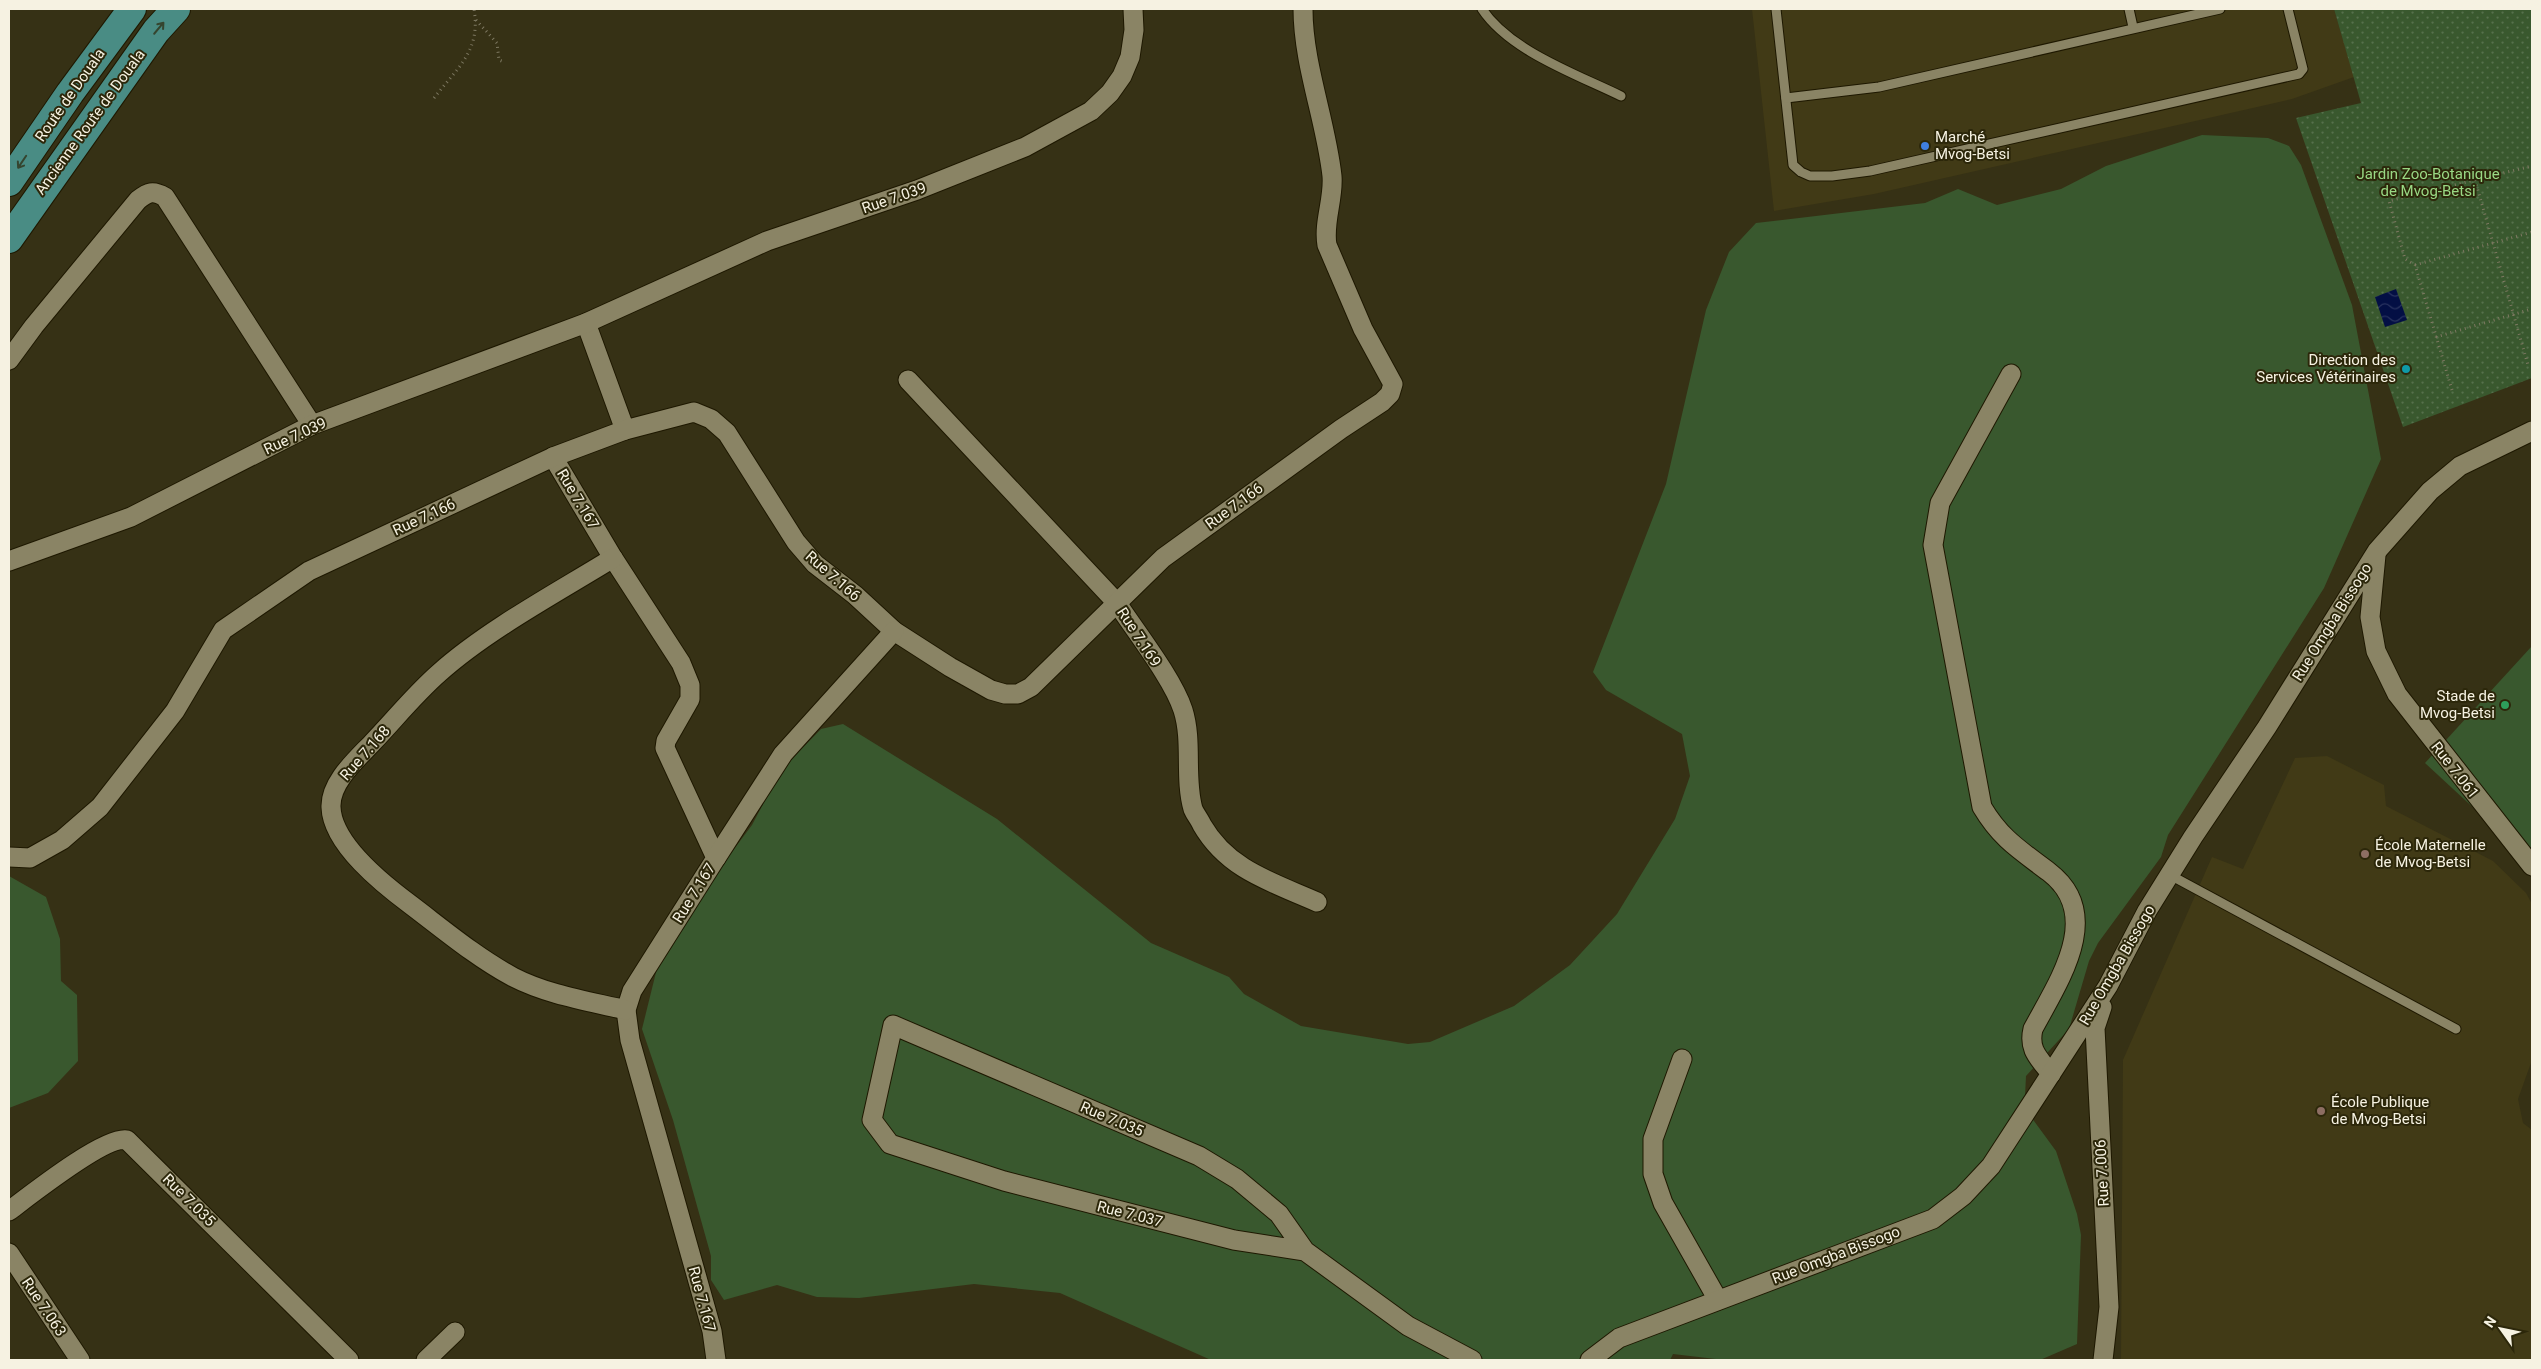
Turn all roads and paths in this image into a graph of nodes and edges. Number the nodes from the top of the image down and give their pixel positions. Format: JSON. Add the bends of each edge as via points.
{"nodes":[{"id":1,"x":132,"y":9,"type":"edge"},
{"id":2,"x":176,"y":9,"type":"edge"},
{"id":3,"x":474,"y":9,"type":"edge"},
{"id":4,"x":1133,"y":9,"type":"edge"},
{"id":5,"x":1303,"y":9,"type":"edge"},
{"id":6,"x":1482,"y":9,"type":"edge"},
{"id":7,"x":1776,"y":9,"type":"edge"},
{"id":8,"x":2129,"y":9,"type":"edge"},
{"id":9,"x":2220,"y":9,"type":"edge"},
{"id":10,"x":2288,"y":9,"type":"edge"},
{"id":11,"x":476,"y":20,"type":"junction"},
{"id":12,"x":2133,"y":27,"type":"junction"},
{"id":13,"x":504,"y":62,"type":"dead end"},
{"id":14,"x":1621,"y":96,"type":"dead end"},
{"id":15,"x":434,"y":98,"type":"dead end"},
{"id":16,"x":1786,"y":98,"type":"junction"},
{"id":17,"x":2532,"y":166,"type":"edge"},
{"id":18,"x":2475,"y":180,"type":"junction"},
{"id":19,"x":9,"y":182,"type":"edge"},
{"id":20,"x":2532,"y":232,"type":"edge"},
{"id":21,"x":9,"y":239,"type":"edge"},
{"id":22,"x":2493,"y":243,"type":"junction"},
{"id":23,"x":2415,"y":265,"type":"junction"},
{"id":24,"x":2532,"y":309,"type":"edge"},
{"id":25,"x":2514,"y":315,"type":"junction"},
{"id":26,"x":586,"y":324,"type":"junction"},
{"id":27,"x":2436,"y":337,"type":"junction"},
{"id":28,"x":9,"y":360,"type":"edge"},
{"id":29,"x":2528,"y":365,"type":"dead end"},
{"id":30,"x":2011,"y":374,"type":"dead end"},
{"id":31,"x":908,"y":380,"type":"dead end"},
{"id":32,"x":2452,"y":390,"type":"dead end"},
{"id":33,"x":312,"y":425,"type":"junction"},
{"id":34,"x":625,"y":430,"type":"junction"},
{"id":35,"x":2532,"y":431,"type":"edge"},
{"id":36,"x":553,"y":457,"type":"junction"},
{"id":37,"x":2377,"y":551,"type":"junction"},
{"id":38,"x":613,"y":558,"type":"junction"},
{"id":39,"x":9,"y":561,"type":"edge"},
{"id":40,"x":1117,"y":603,"type":"junction"},
{"id":41,"x":894,"y":631,"type":"junction"},
{"id":42,"x":9,"y":857,"type":"edge"},
{"id":43,"x":716,"y":858,"type":"junction"},
{"id":44,"x":2532,"y":866,"type":"edge"},
{"id":45,"x":2170,"y":874,"type":"junction"},
{"id":46,"x":1317,"y":902,"type":"dead end"},
{"id":47,"x":2108,"y":986,"type":"junction"},
{"id":48,"x":626,"y":1010,"type":"junction"},
{"id":49,"x":893,"y":1024,"type":"joint"},
{"id":50,"x":2456,"y":1029,"type":"dead end"},
{"id":51,"x":1682,"y":1058,"type":"dead end"},
{"id":52,"x":2051,"y":1074,"type":"junction"},
{"id":53,"x":9,"y":1211,"type":"edge"},
{"id":54,"x":1305,"y":1251,"type":"junction"},
{"id":55,"x":9,"y":1252,"type":"edge"},
{"id":56,"x":1718,"y":1300,"type":"junction"},
{"id":57,"x":455,"y":1332,"type":"dead end"},
{"id":58,"x":80,"y":1360,"type":"edge"},
{"id":59,"x":349,"y":1360,"type":"edge"},
{"id":60,"x":426,"y":1360,"type":"edge"},
{"id":61,"x":716,"y":1360,"type":"edge"},
{"id":62,"x":1472,"y":1360,"type":"edge"},
{"id":63,"x":1590,"y":1360,"type":"edge"},
{"id":64,"x":2103,"y":1360,"type":"edge"}],
"edges":[{"from":1,"to":19,"type":"main road","name":"Route de Douala","one_way":true},
{"from":21,"to":2,"type":"main road","name":"Ancienne Route de Douala","one_way":true,"via":[[156,31]]},
{"from":3,"to":11,"type":"path"},
{"from":4,"to":26,"type":"street","name":"Rue 7.039","via":[[1130,57],[1122,76],[1091,111],[1071,124],[917,190],[767,242]]},
{"from":5,"to":40,"type":"street","name":"Rue 7.166","via":[[1314,87],[1332,175],[1326,245],[1363,329],[1393,384],[1390,394],[1163,558]]},
{"from":6,"to":14,"type":"lane","via":[[1488,18],[1524,48]]},
{"from":7,"to":16,"type":"lane"},
{"from":8,"to":12,"type":"lane"},
{"from":9,"to":12,"type":"lane"},
{"from":10,"to":16,"type":"lane","via":[[2302,69],[2299,74],[1870,171],[1832,176],[1810,176],[1801,172],[1793,165]]},
{"from":11,"to":13,"type":"path","via":[[498,43],[499,60]]},
{"from":11,"to":15,"type":"path","via":[[472,50]]},
{"from":12,"to":16,"type":"lane","via":[[1879,86]]},
{"from":17,"to":18,"type":"path"},
{"from":18,"to":22,"type":"path"},
{"from":18,"to":23,"type":"path","via":[[2389,201],[2405,259]]},
{"from":20,"to":22,"type":"path"},
{"from":22,"to":23,"type":"path"},
{"from":22,"to":25,"type":"path"},
{"from":23,"to":27,"type":"path"},
{"from":24,"to":25,"type":"path"},
{"from":25,"to":27,"type":"path"},
{"from":25,"to":29,"type":"path"},
{"from":26,"to":33,"type":"street","name":"Rue 7.039"},
{"from":26,"to":34,"type":"street"},
{"from":27,"to":32,"type":"path"},
{"from":28,"to":33,"type":"street","via":[[138,200],[146,193],[156,191],[164,197]]},
{"from":30,"to":52,"type":"street","via":[[1940,503],[1934,545],[1982,807],[2006,840],[2052,874],[2067,892],[2076,914],[2076,937],[2030,1040]]},
{"from":31,"to":40,"type":"street","name":"Rue 7.169"},
{"from":33,"to":39,"type":"street","name":"Rue 7.039","via":[[131,517]]},
{"from":34,"to":36,"type":"street","name":"Rue 7.166"},
{"from":34,"to":41,"type":"street","name":"Rue 7.166","via":[[694,412],[711,419],[727,433],[796,542],[815,564]]},
{"from":35,"to":37,"type":"street","name":"Rue Omgba Bissogo","via":[[2460,466],[2430,491]]},
{"from":36,"to":38,"type":"street","name":"Rue 7.167"},
{"from":36,"to":42,"type":"street","name":"Rue 7.166","via":[[309,571],[230,625],[218,636],[175,711],[100,807],[62,840],[30,858]]},
{"from":37,"to":44,"type":"street","name":"Rue 7.061","via":[[2370,616],[2376,651],[2397,694]]},
{"from":37,"to":45,"type":"street","name":"Rue Omgba Bissogo"},
{"from":38,"to":43,"type":"street","name":"Rue 7.167","via":[[681,663],[690,684],[690,699],[665,748]]},
{"from":38,"to":48,"type":"street","name":"Rue 7.168","via":[[438,673],[352,764],[334,791],[330,807],[334,824],[362,863],[388,888],[479,957],[543,989]]},
{"from":40,"to":41,"type":"street","name":"Rue 7.166","via":[[1031,687],[1018,694],[991,690],[950,668]]},
{"from":40,"to":46,"type":"street","name":"Rue 7.169","via":[[1182,708],[1187,725],[1193,809],[1212,843],[1239,867]]},
{"from":41,"to":43,"type":"street","via":[[783,754]]},
{"from":43,"to":48,"type":"street","name":"Rue 7.167","via":[[632,991]]},
{"from":45,"to":47,"type":"street","name":"Rue Omgba Bissogo"},
{"from":45,"to":50,"type":"lane"},
{"from":47,"to":52,"type":"street","name":"Rue Omgba Bissogo"},
{"from":47,"to":64,"type":"street","name":"Rue 7.006","via":[[2095,1028],[2109,1307]]},
{"from":48,"to":61,"type":"street","name":"Rue 7.167","via":[[630,1040],[712,1331]]},
{"from":49,"to":54,"type":"street","name":"Rue 7.035","via":[[1198,1156],[1237,1179],[1278,1214]]},
{"from":49,"to":54,"type":"street","name":"Rue 7.037","via":[[872,1120],[890,1144],[1004,1180],[1119,1211],[1234,1240]]},
{"from":51,"to":56,"type":"street","via":[[1653,1139],[1653,1174],[1663,1203]]},
{"from":52,"to":56,"type":"street","name":"Rue Omgba Bissogo","via":[[1991,1166],[1963,1196],[1933,1219]]},
{"from":53,"to":59,"type":"street","name":"Rue 7.035","via":[[68,1168],[115,1140],[127,1140]]},
{"from":54,"to":62,"type":"street","name":"Rue 7.037","via":[[1408,1326]]},
{"from":55,"to":58,"type":"street","name":"Rue 7.063"},
{"from":56,"to":63,"type":"street","name":"Rue Omgba Bissogo","via":[[1619,1338]]},
{"from":57,"to":60,"type":"street"}]}
